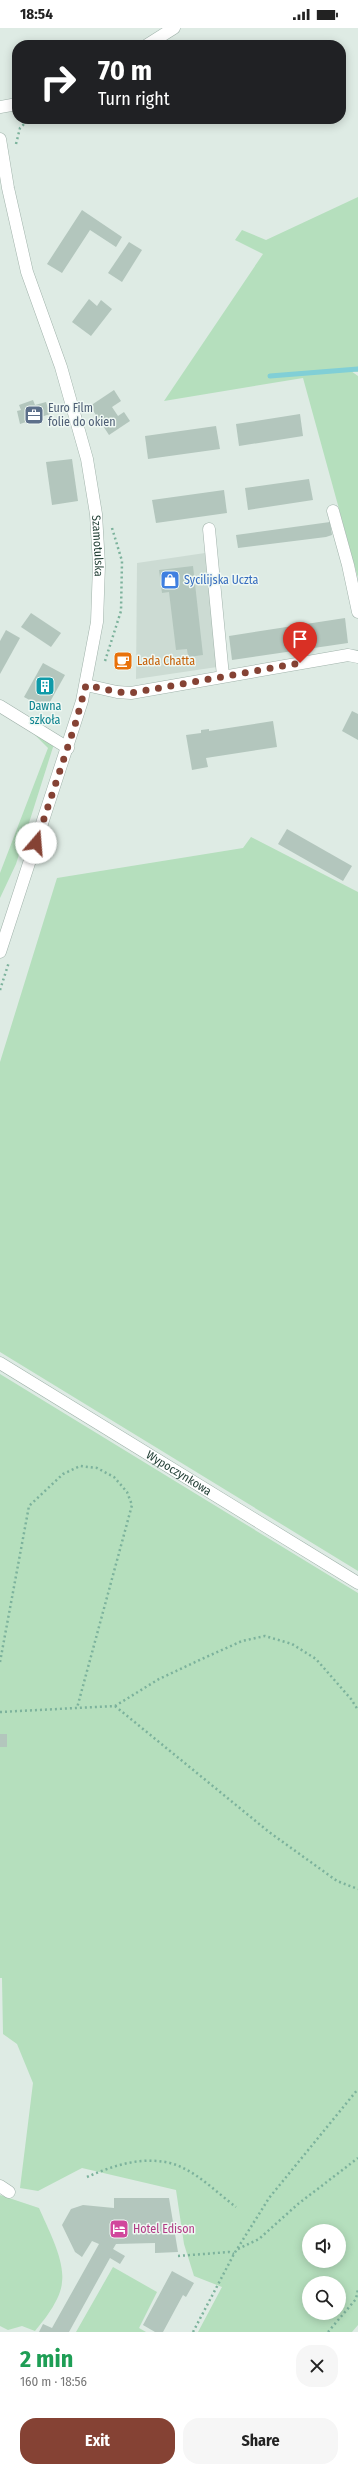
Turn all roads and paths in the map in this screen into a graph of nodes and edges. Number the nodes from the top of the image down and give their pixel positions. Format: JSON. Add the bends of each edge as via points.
{"nodes":[{"id":1,"x":174,"y":28,"type":"edge"},
{"id":2,"x":155,"y":40,"type":"edge"},
{"id":3,"x":12,"y":105,"type":"edge"},
{"id":4,"x":0,"y":107,"type":"edge"},
{"id":5,"x":24,"y":124,"type":"edge"},
{"id":6,"x":0,"y":139,"type":"edge"},
{"id":7,"x":16,"y":150,"type":"dead end"},
{"id":8,"x":333,"y":511,"type":"dead end"},
{"id":9,"x":209,"y":529,"type":"dead end"},
{"id":10,"x":358,"y":612,"type":"edge"},
{"id":11,"x":358,"y":657,"type":"edge"},
{"id":12,"x":223,"y":676,"type":"junction"},
{"id":13,"x":86,"y":685,"type":"junction"},
{"id":14,"x":0,"y":706,"type":"edge"},
{"id":15,"x":68,"y":748,"type":"junction"},
{"id":16,"x":0,"y":952,"type":"edge"},
{"id":17,"x":0,"y":1363,"type":"edge"},
{"id":18,"x":358,"y":1583,"type":"edge"},
{"id":19,"x":0,"y":1662,"type":"edge"},
{"id":20,"x":115,"y":1706,"type":"junction"},
{"id":21,"x":77,"y":1708,"type":"junction"},
{"id":22,"x":358,"y":1710,"type":"edge"},
{"id":23,"x":0,"y":1712,"type":"edge"},
{"id":24,"x":358,"y":1889,"type":"edge"},
{"id":25,"x":358,"y":2089,"type":"edge"},
{"id":26,"x":358,"y":2158,"type":"edge"},
{"id":27,"x":87,"y":2177,"type":"dead end"},
{"id":28,"x":236,"y":2206,"type":"dead end"},
{"id":29,"x":237,"y":2249,"type":"junction"},
{"id":30,"x":234,"y":2254,"type":"junction"},
{"id":31,"x":178,"y":2256,"type":"dead end"},
{"id":32,"x":358,"y":2289,"type":"edge"},
{"id":33,"x":357,"y":2299,"type":"edge"},
{"id":34,"x":193,"y":2332,"type":"edge"},
{"id":35,"x":328,"y":2332,"type":"edge"}],
"edges":[{"from":1,"to":2,"type":"street"},
{"from":3,"to":4,"type":"street"},
{"from":5,"to":7,"type":"path","via":[[16,139]]},
{"from":6,"to":13,"type":"street","name":"Szamotulska","via":[[27,272],[78,423],[92,486],[98,538],[99,602]]},
{"from":8,"to":10,"type":"street"},
{"from":9,"to":12,"type":"street"},
{"from":11,"to":12,"type":"street","via":[[348,655]]},
{"from":12,"to":13,"type":"street","via":[[126,693]]},
{"from":13,"to":15,"type":"street","name":"Szamotulska"},
{"from":14,"to":15,"type":"street"},
{"from":15,"to":16,"type":"street","name":"Szamotulska"},
{"from":17,"to":18,"type":"street","name":"Wypoczynkowa"},
{"from":19,"to":21,"type":"path","via":[[29,1506],[71,1468],[88,1466],[106,1472],[121,1483],[132,1505]]},
{"from":20,"to":21,"type":"path"},
{"from":20,"to":22,"type":"path","via":[[159,1679],[210,1655],[242,1641],[265,1636],[292,1644],[316,1659]]},
{"from":20,"to":24,"type":"path","via":[[269,1832],[337,1881]]},
{"from":21,"to":23,"type":"path"},
{"from":25,"to":29,"type":"path","via":[[269,2198]]},
{"from":26,"to":29,"type":"path","via":[[298,2204],[259,2239]]},
{"from":27,"to":28,"type":"path","via":[[120,2163],[170,2163],[188,2171]]},
{"from":29,"to":30,"type":"path"},
{"from":30,"to":31,"type":"path","via":[[229,2252]]},
{"from":30,"to":34,"type":"path"},
{"from":32,"to":33,"type":"path"},
{"from":33,"to":35,"type":"path"}]}
